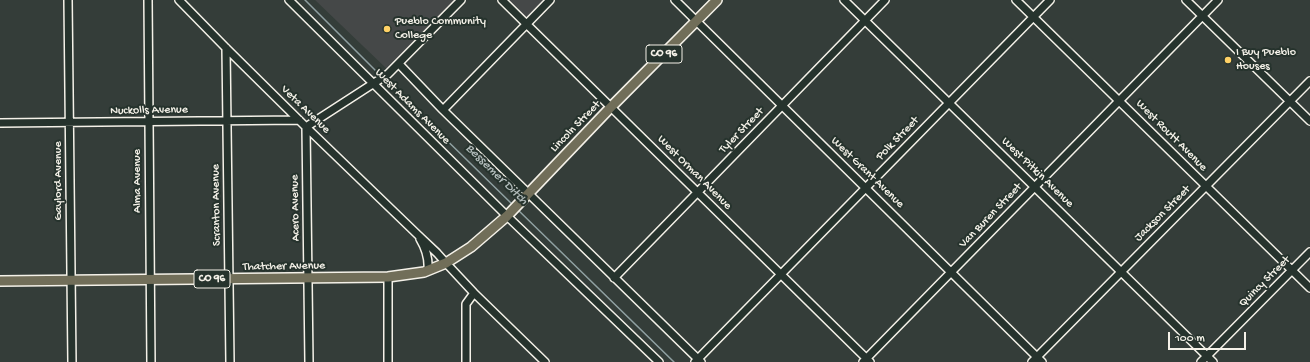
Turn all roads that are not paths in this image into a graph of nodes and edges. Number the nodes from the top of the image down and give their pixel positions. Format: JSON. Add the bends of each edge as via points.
{"nodes":[{"id":1,"x":68,"y":0,"type":"edge"},
{"id":2,"x":148,"y":0,"type":"edge"},
{"id":3,"x":179,"y":0,"type":"edge"},
{"id":4,"x":289,"y":0,"type":"edge"},
{"id":5,"x":461,"y":0,"type":"edge"},
{"id":6,"x":502,"y":0,"type":"edge"},
{"id":7,"x":550,"y":0,"type":"edge"},
{"id":8,"x":675,"y":0,"type":"edge"},
{"id":9,"x":717,"y":0,"type":"edge"},
{"id":10,"x":844,"y":0,"type":"edge"},
{"id":11,"x":885,"y":0,"type":"edge"},
{"id":12,"x":1016,"y":0,"type":"edge"},
{"id":13,"x":1050,"y":0,"type":"edge"},
{"id":14,"x":1186,"y":0,"type":"edge"},
{"id":15,"x":1218,"y":0,"type":"edge"},
{"id":16,"x":1202,"y":16,"type":"junction"},
{"id":17,"x":1033,"y":17,"type":"junction"},
{"id":18,"x":865,"y":20,"type":"junction"},
{"id":19,"x":697,"y":21,"type":"junction"},
{"id":20,"x":526,"y":24,"type":"junction"},
{"id":21,"x":226,"y":48,"type":"junction"},
{"id":22,"x":399,"y":64,"type":"junction"},
{"id":23,"x":1310,"y":81,"type":"edge"},
{"id":24,"x":376,"y":82,"type":"junction"},
{"id":25,"x":1119,"y":101,"type":"junction"},
{"id":26,"x":1290,"y":102,"type":"junction"},
{"id":27,"x":949,"y":103,"type":"junction"},
{"id":28,"x":782,"y":106,"type":"junction"},
{"id":29,"x":611,"y":107,"type":"junction"},
{"id":30,"x":444,"y":110,"type":"junction"},
{"id":31,"x":299,"y":120,"type":"junction"},
{"id":32,"x":227,"y":121,"type":"junction"},
{"id":33,"x":1310,"y":121,"type":"edge"},
{"id":34,"x":149,"y":122,"type":"junction"},
{"id":35,"x":70,"y":123,"type":"junction"},
{"id":36,"x":0,"y":124,"type":"edge"},
{"id":37,"x":306,"y":127,"type":"junction"},
{"id":38,"x":1035,"y":187,"type":"junction"},
{"id":39,"x":1206,"y":187,"type":"junction"},
{"id":40,"x":866,"y":188,"type":"junction"},
{"id":41,"x":697,"y":193,"type":"junction"},
{"id":42,"x":526,"y":196,"type":"junction"},
{"id":43,"x":510,"y":214,"type":"junction"},
{"id":44,"x":418,"y":235,"type":"junction"},
{"id":45,"x":1310,"y":252,"type":"edge"},
{"id":46,"x":446,"y":263,"type":"junction"},
{"id":47,"x":428,"y":270,"type":"junction"},
{"id":48,"x":1292,"y":271,"type":"junction"},
{"id":49,"x":952,"y":272,"type":"junction"},
{"id":50,"x":1122,"y":272,"type":"junction"},
{"id":51,"x":781,"y":274,"type":"junction"},
{"id":52,"x":388,"y":277,"type":"junction"},
{"id":53,"x":308,"y":278,"type":"junction"},
{"id":54,"x":614,"y":278,"type":"junction"},
{"id":55,"x":150,"y":279,"type":"junction"},
{"id":56,"x":229,"y":279,"type":"junction"},
{"id":57,"x":70,"y":280,"type":"junction"},
{"id":58,"x":0,"y":281,"type":"edge"},
{"id":59,"x":1310,"y":288,"type":"edge"},
{"id":60,"x":474,"y":293,"type":"junction"},
{"id":61,"x":1207,"y":356,"type":"junction"},
{"id":62,"x":1037,"y":360,"type":"edge"},
{"id":63,"x":698,"y":361,"type":"edge"},
{"id":64,"x":867,"y":361,"type":"edge"},
{"id":65,"x":72,"y":362,"type":"edge"},
{"id":66,"x":151,"y":362,"type":"edge"},
{"id":67,"x":230,"y":362,"type":"edge"},
{"id":68,"x":309,"y":362,"type":"edge"},
{"id":69,"x":388,"y":362,"type":"edge"},
{"id":70,"x":466,"y":362,"type":"edge"},
{"id":71,"x":545,"y":362,"type":"edge"},
{"id":72,"x":659,"y":362,"type":"edge"},
{"id":73,"x":1201,"y":362,"type":"edge"},
{"id":74,"x":1213,"y":362,"type":"edge"}],
"edges":[{"from":1,"to":35,"type":"street","name":"Gaylord Avenue"},
{"from":2,"to":34,"type":"street","name":"Alma Avenue"},
{"from":3,"to":21,"type":"street","name":"Veta Avenue"},
{"from":4,"to":24,"type":"street","name":"West Adams Avenue"},
{"from":5,"to":22,"type":"street"},
{"from":6,"to":20,"type":"street","name":"West Orman Avenue"},
{"from":7,"to":20,"type":"street"},
{"from":8,"to":19,"type":"street","name":"West Grant Avenue"},
{"from":9,"to":19,"type":"main road","name":"Lincoln Street","number":"CO 96"},
{"from":10,"to":18,"type":"street","name":"West Pitkin Avenue"},
{"from":11,"to":18,"type":"street","name":"Tyler Street"},
{"from":12,"to":17,"type":"street","name":"West Routt Avenue"},
{"from":13,"to":17,"type":"street","name":"Polk Street"},
{"from":14,"to":16,"type":"street"},
{"from":15,"to":16,"type":"street","name":"Van Buren Street"},
{"from":16,"to":25,"type":"street","name":"Van Buren Street"},
{"from":16,"to":26,"type":"street"},
{"from":17,"to":25,"type":"street","name":"West Routt Avenue"},
{"from":17,"to":27,"type":"street","name":"Polk Street"},
{"from":18,"to":27,"type":"street","name":"West Pitkin Avenue"},
{"from":18,"to":28,"type":"street","name":"Tyler Street"},
{"from":19,"to":28,"type":"street","name":"West Grant Avenue"},
{"from":19,"to":29,"type":"main road","name":"Lincoln Street","number":"CO 96"},
{"from":20,"to":29,"type":"street","name":"West Orman Avenue"},
{"from":20,"to":30,"type":"street"},
{"from":21,"to":31,"type":"street","name":"Veta Avenue"},
{"from":21,"to":32,"type":"street","name":"Scranton Avenue"},
{"from":22,"to":24,"type":"street"},
{"from":22,"to":30,"type":"street","name":"West Adams Avenue"},
{"from":23,"to":26,"type":"street","name":"Jackson Street"},
{"from":24,"to":37,"type":"street"},
{"from":24,"to":43,"type":"street","name":"West Adams Avenue"},
{"from":25,"to":38,"type":"street","name":"Van Buren Street"},
{"from":25,"to":39,"type":"street","name":"West Routt Avenue"},
{"from":26,"to":33,"type":"street"},
{"from":26,"to":39,"type":"street","name":"Jackson Street"},
{"from":27,"to":38,"type":"street","name":"West Pitkin Avenue"},
{"from":27,"to":40,"type":"street","name":"Polk Street"},
{"from":28,"to":40,"type":"street","name":"West Grant Avenue"},
{"from":28,"to":41,"type":"street","name":"Tyler Street"},
{"from":29,"to":41,"type":"street","name":"West Orman Avenue"},
{"from":29,"to":42,"type":"main road","name":"Lincoln Street","number":"CO 96"},
{"from":30,"to":42,"type":"street","name":"West Adams Avenue"},
{"from":31,"to":32,"type":"street","name":"Nuckolls Avenue"},
{"from":31,"to":37,"type":"street","name":"Veta Avenue"},
{"from":32,"to":34,"type":"street","name":"Nuckolls Avenue"},
{"from":32,"to":56,"type":"street","name":"Scranton Avenue"},
{"from":34,"to":35,"type":"street","name":"Nuckolls Avenue"},
{"from":34,"to":55,"type":"street","name":"Alma Avenue"},
{"from":35,"to":36,"type":"street","name":"Nuckolls Avenue"},
{"from":35,"to":57,"type":"street","name":"Gaylord Avenue"},
{"from":37,"to":44,"type":"street","name":"Veta Avenue"},
{"from":37,"to":53,"type":"street","name":"Acero Avenue"},
{"from":38,"to":49,"type":"street","name":"Van Buren Street"},
{"from":38,"to":50,"type":"street","name":"West Pitkin Avenue"},
{"from":39,"to":48,"type":"street","name":"West Routt Avenue"},
{"from":39,"to":50,"type":"street","name":"Jackson Street"},
{"from":40,"to":49,"type":"street","name":"West Grant Avenue"},
{"from":40,"to":51,"type":"street","name":"Polk Street"},
{"from":41,"to":51,"type":"street","name":"West Orman Avenue"},
{"from":41,"to":54,"type":"street","name":"Tyler Street"},
{"from":42,"to":43,"type":"main road","name":"Lincoln Street","number":"CO 96"},
{"from":42,"to":54,"type":"street","name":"West Adams Avenue"},
{"from":43,"to":46,"type":"main road","name":"Lincoln Street","number":"CO 96","via":[[472,248]]},
{"from":43,"to":72,"type":"street","name":"West Adams Avenue"},
{"from":44,"to":46,"type":"street","name":"Veta Avenue"},
{"from":44,"to":47,"type":"street","name":"Veta Avenue","via":[[428,256]]},
{"from":45,"to":48,"type":"street","name":"Quincy Street"},
{"from":46,"to":47,"type":"main road","name":"Thatcher Avenue","number":"CO 96"},
{"from":46,"to":60,"type":"street","name":"Veta Avenue"},
{"from":47,"to":52,"type":"main road","name":"Thatcher Avenue","number":"CO 96"},
{"from":48,"to":59,"type":"street","name":"West Routt Avenue"},
{"from":48,"to":61,"type":"street","name":"Quincy Street"},
{"from":49,"to":62,"type":"street","name":"West Grant Avenue"},
{"from":49,"to":64,"type":"street","name":"Van Buren Street"},
{"from":50,"to":61,"type":"street","name":"West Pitkin Avenue"},
{"from":50,"to":62,"type":"street","name":"Jackson Street"},
{"from":51,"to":63,"type":"street","name":"Polk Street"},
{"from":51,"to":64,"type":"street","name":"West Orman Avenue"},
{"from":52,"to":53,"type":"main road","name":"Thatcher Avenue","number":"CO 96"},
{"from":52,"to":69,"type":"street"},
{"from":53,"to":56,"type":"main road","name":"Thatcher Avenue","number":"CO 96"},
{"from":53,"to":68,"type":"street","name":"Acero Avenue"},
{"from":54,"to":63,"type":"street","name":"West Adams Avenue"},
{"from":55,"to":56,"type":"main road","name":"Thatcher Avenue","number":"CO 96"},
{"from":55,"to":57,"type":"main road","name":"Thatcher Avenue","number":"CO 96"},
{"from":55,"to":66,"type":"street","name":"Alma Avenue"},
{"from":56,"to":67,"type":"street","name":"Scranton Avenue"},
{"from":57,"to":58,"type":"main road","name":"Thatcher Avenue","number":"CO 96"},
{"from":57,"to":65,"type":"street","name":"Gaylord Avenue"},
{"from":60,"to":70,"type":"street","via":[[466,304]]},
{"from":60,"to":71,"type":"street","name":"Veta Avenue"},
{"from":61,"to":73,"type":"street","name":"Quincy Street"},
{"from":61,"to":74,"type":"street","name":"West Pitkin Avenue"}]}
